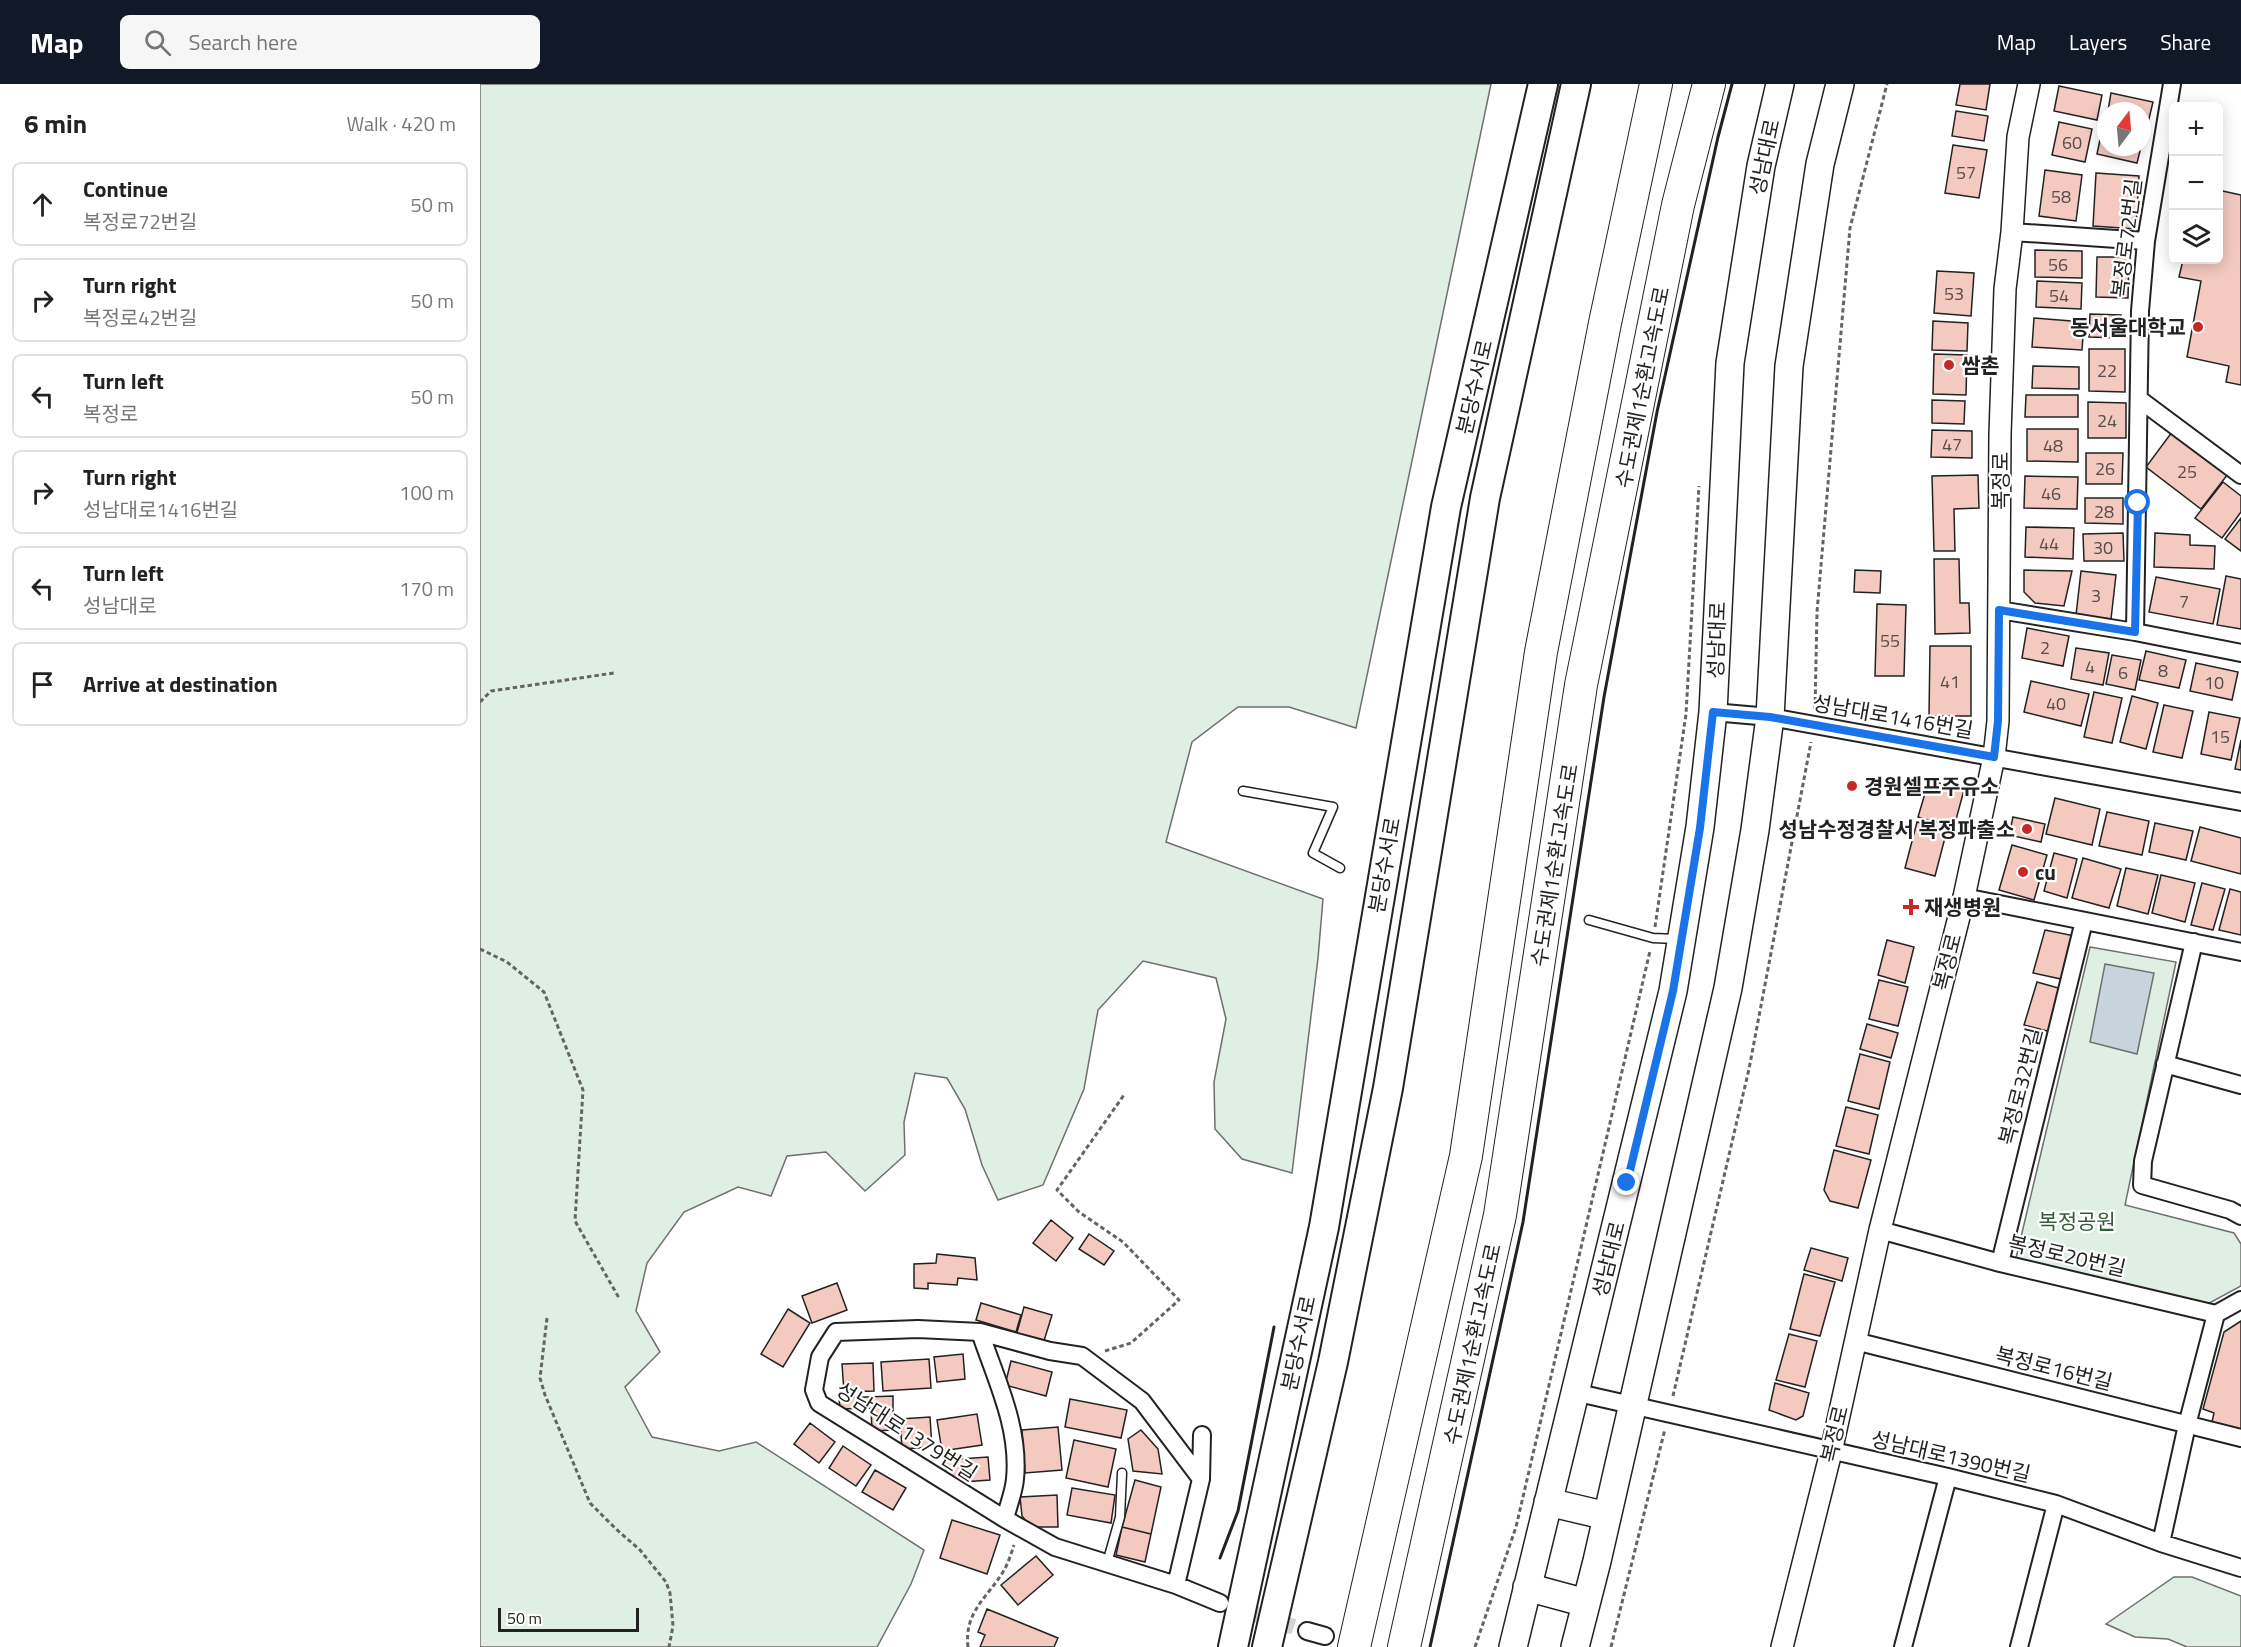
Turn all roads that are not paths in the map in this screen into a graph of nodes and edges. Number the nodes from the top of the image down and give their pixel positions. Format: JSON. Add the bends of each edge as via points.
{"nodes":[{"id":1,"x":1543,"y":84,"type":"edge"},
{"id":2,"x":1656,"y":84,"type":"edge"},
{"id":3,"x":1709,"y":84,"type":"edge"},
{"id":4,"x":1780,"y":84,"type":"edge"},
{"id":5,"x":1840,"y":84,"type":"edge"},
{"id":6,"x":2029,"y":84,"type":"edge"},
{"id":7,"x":2172,"y":84,"type":"edge"},
{"id":8,"x":1576,"y":85,"type":"edge"},
{"id":9,"x":2012,"y":232,"type":"junction"},
{"id":10,"x":2145,"y":240,"type":"junction"},
{"id":11,"x":2139,"y":399,"type":"junction"},
{"id":12,"x":2241,"y":475,"type":"edge"},
{"id":13,"x":1999,"y":610,"type":"junction"},
{"id":14,"x":2135,"y":632,"type":"junction"},
{"id":15,"x":2241,"y":653,"type":"edge"},
{"id":16,"x":1713,"y":712,"type":"junction"},
{"id":17,"x":1770,"y":717,"type":"junction"},
{"id":18,"x":1994,"y":757,"type":"junction"},
{"id":19,"x":1243,"y":790,"type":"dead end"},
{"id":20,"x":2241,"y":802,"type":"edge"},
{"id":21,"x":1340,"y":868,"type":"dead end"},
{"id":22,"x":1964,"y":897,"type":"junction"},
{"id":23,"x":1589,"y":920,"type":"dead end"},
{"id":24,"x":2084,"y":921,"type":"junction"},
{"id":25,"x":1680,"y":939,"type":"junction"},
{"id":26,"x":2194,"y":942,"type":"junction"},
{"id":27,"x":2241,"y":952,"type":"edge"},
{"id":28,"x":2165,"y":1064,"type":"junction"},
{"id":29,"x":2241,"y":1085,"type":"edge"},
{"id":30,"x":2241,"y":1216,"type":"edge"},
{"id":31,"x":1880,"y":1230,"type":"junction"},
{"id":32,"x":2000,"y":1263,"type":"junction"},
{"id":33,"x":2241,"y":1299,"type":"edge"},
{"id":34,"x":2216,"y":1314,"type":"junction"},
{"id":35,"x":980,"y":1332,"type":"junction"},
{"id":36,"x":1856,"y":1341,"type":"junction"},
{"id":37,"x":1574,"y":1392,"type":"junction"},
{"id":38,"x":1632,"y":1406,"type":"junction"},
{"id":39,"x":2187,"y":1425,"type":"junction"},
{"id":40,"x":1202,"y":1435,"type":"dead end"},
{"id":41,"x":2241,"y":1438,"type":"edge"},
{"id":42,"x":1831,"y":1452,"type":"junction"},
{"id":43,"x":1122,"y":1473,"type":"dead end"},
{"id":44,"x":1948,"y":1477,"type":"junction"},
{"id":45,"x":1201,"y":1479,"type":"junction"},
{"id":46,"x":1548,"y":1502,"type":"junction"},
{"id":47,"x":2056,"y":1504,"type":"junction"},
{"id":48,"x":1607,"y":1516,"type":"junction"},
{"id":49,"x":1005,"y":1519,"type":"junction"},
{"id":50,"x":2162,"y":1543,"type":"junction"},
{"id":51,"x":1107,"y":1563,"type":"junction"},
{"id":52,"x":2241,"y":1568,"type":"edge"},
{"id":53,"x":1176,"y":1586,"type":"junction"},
{"id":54,"x":1527,"y":1587,"type":"junction"},
{"id":55,"x":1220,"y":1603,"type":"tunnel mouth"},
{"id":56,"x":1587,"y":1603,"type":"junction"},
{"id":57,"x":1307,"y":1631,"type":"tunnel mouth"},
{"id":58,"x":1325,"y":1636,"type":"dead end"},
{"id":59,"x":1233,"y":1647,"type":"edge"},
{"id":60,"x":1268,"y":1647,"type":"edge"},
{"id":61,"x":1354,"y":1647,"type":"edge"},
{"id":62,"x":1404,"y":1647,"type":"edge"},
{"id":63,"x":1513,"y":1647,"type":"edge"},
{"id":64,"x":1575,"y":1647,"type":"edge"},
{"id":65,"x":1782,"y":1647,"type":"edge"},
{"id":66,"x":1903,"y":1647,"type":"edge"},
{"id":67,"x":2019,"y":1647,"type":"edge"}],
"edges":[{"from":1,"to":59,"type":"highway","name":"분당수서로","via":[[1446,507],[1324,1227]]},
{"from":2,"to":61,"type":"highway","name":"수도권제1순환고속도로","via":[[1542,652],[1466,1156]]},
{"from":3,"to":62,"type":"highway","name":"수도권제1순환고속도로","via":[[1678,205],[1581,685],[1500,1215]]},
{"from":4,"to":16,"type":"main road","name":"성남대로","via":[[1761,166],[1730,363]]},
{"from":5,"to":17,"type":"main road","via":[[1820,164],[1789,366]]},
{"from":6,"to":9,"type":"street","name":"복정로","via":[[2018,137]]},
{"from":7,"to":10,"type":"street","name":"복정로72번길"},
{"from":8,"to":60,"type":"highway","name":"분당수서로","via":[[1485,498],[1386,1100],[1333,1362]]},
{"from":9,"to":10,"type":"street"},
{"from":9,"to":13,"type":"street","name":"복정로","via":[[2005,289],[2000,434]]},
{"from":10,"to":11,"type":"street","name":"복정로72번길"},
{"from":11,"to":12,"type":"street"},
{"from":11,"to":14,"type":"street","name":"복정로72번길"},
{"from":13,"to":14,"type":"street"},
{"from":13,"to":18,"type":"street","name":"복정로"},
{"from":14,"to":15,"type":"street"},
{"from":16,"to":17,"type":"street","name":"성남대로1416번길"},
{"from":16,"to":25,"type":"main road","name":"성남대로","via":[[1700,828]]},
{"from":17,"to":18,"type":"street","name":"성남대로1416번길"},
{"from":17,"to":38,"type":"main road","via":[[1728,988]]},
{"from":18,"to":20,"type":"street","name":"성남대로1416번길"},
{"from":18,"to":22,"type":"street","name":"복정로"},
{"from":19,"to":21,"type":"lane","via":[[1333,807],[1314,853]]},
{"from":22,"to":24,"type":"street"},
{"from":22,"to":31,"type":"street","name":"복정로"},
{"from":23,"to":25,"type":"lane","via":[[1653,938]]},
{"from":24,"to":26,"type":"street"},
{"from":24,"to":32,"type":"street","name":"복정로32번길"},
{"from":25,"to":37,"type":"main road","name":"성남대로","via":[[1673,991]]},
{"from":26,"to":27,"type":"street"},
{"from":26,"to":28,"type":"street"},
{"from":28,"to":29,"type":"street"},
{"from":28,"to":30,"type":"street","via":[[2143,1161],[2142,1185]]},
{"from":31,"to":32,"type":"street","name":"복정로20번길"},
{"from":31,"to":36,"type":"street","name":"복정로"},
{"from":32,"to":34,"type":"street","name":"복정로20번길"},
{"from":33,"to":34,"type":"street"},
{"from":34,"to":39,"type":"street"},
{"from":35,"to":45,"type":"street","name":"성남대로1379번길","via":[[1050,1352],[1082,1356],[1142,1401]]},
{"from":35,"to":49,"type":"street","via":[[1016,1445],[1015,1481]]},
{"from":35,"to":49,"type":"street","name":"성남대로1379번길","via":[[836,1332],[820,1357],[814,1390],[819,1403]]},
{"from":36,"to":39,"type":"street","name":"복정로16번길"},
{"from":36,"to":42,"type":"street","name":"복정로"},
{"from":37,"to":38,"type":"street","name":"성남대로1390번길"},
{"from":37,"to":46,"type":"main road","name":"성남대로"},
{"from":38,"to":42,"type":"street","name":"성남대로1390번길"},
{"from":38,"to":48,"type":"main road"},
{"from":39,"to":41,"type":"street","name":"복정로16번길"},
{"from":39,"to":50,"type":"street"},
{"from":40,"to":45,"type":"street"},
{"from":42,"to":44,"type":"street","name":"성남대로1390번길"},
{"from":42,"to":65,"type":"street","name":"복정로"},
{"from":43,"to":51,"type":"lane","via":[[1120,1516]]},
{"from":44,"to":47,"type":"street","name":"성남대로1390번길"},
{"from":44,"to":66,"type":"street"},
{"from":45,"to":53,"type":"street"},
{"from":46,"to":48,"type":"main road"},
{"from":46,"to":54,"type":"main road","name":"성남대로"},
{"from":47,"to":50,"type":"street","name":"성남대로1390번길"},
{"from":47,"to":67,"type":"street"},
{"from":48,"to":56,"type":"main road"},
{"from":49,"to":51,"type":"street","name":"성남대로1379번길","via":[[1055,1547]]},
{"from":50,"to":52,"type":"street","name":"성남대로1390번길"},
{"from":51,"to":53,"type":"street","name":"성남대로1379번길"},
{"from":53,"to":55,"type":"street","name":"성남대로1379번길"},
{"from":54,"to":56,"type":"main road"},
{"from":54,"to":63,"type":"main road","name":"성남대로"},
{"from":56,"to":64,"type":"main road"},
{"from":57,"to":58,"type":"street"}]}
